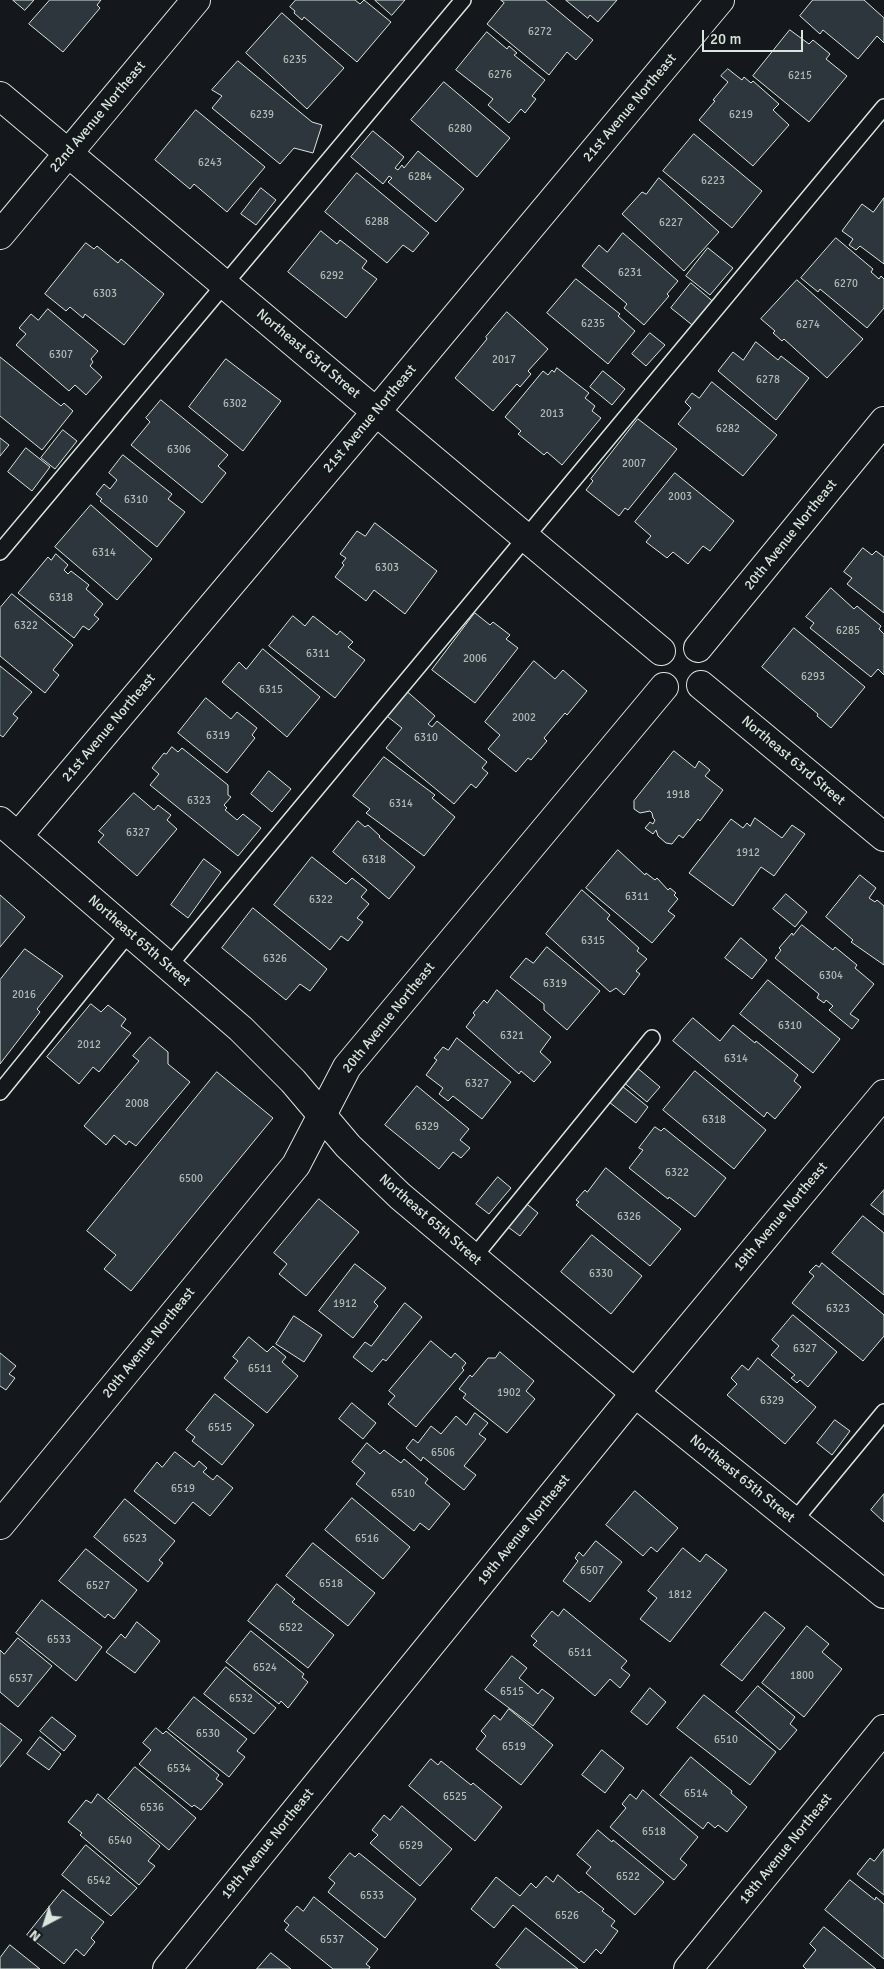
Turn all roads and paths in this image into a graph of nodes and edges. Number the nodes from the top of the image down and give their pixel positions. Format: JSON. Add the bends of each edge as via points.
{"nodes":[{"id":1,"x":196,"y":0,"type":"edge"},
{"id":2,"x":463,"y":0,"type":"edge"},
{"id":3,"x":720,"y":0,"type":"edge"},
{"id":4,"x":0,"y":96,"type":"edge"},
{"id":5,"x":884,"y":107,"type":"edge"},
{"id":6,"x":68,"y":153,"type":"junction"},
{"id":7,"x":0,"y":235,"type":"edge"},
{"id":8,"x":225,"y":285,"type":"junction"},
{"id":9,"x":376,"y":412,"type":"junction"},
{"id":10,"x":884,"y":421,"type":"edge"},
{"id":11,"x":526,"y":536,"type":"junction"},
{"id":12,"x":0,"y":552,"type":"edge"},
{"id":13,"x":698,"y":648,"type":"junction"},
{"id":14,"x":661,"y":652,"type":"junction"},
{"id":15,"x":701,"y":685,"type":"junction"},
{"id":16,"x":664,"y":687,"type":"junction"},
{"id":17,"x":9,"y":829,"type":"edge"},
{"id":18,"x":884,"y":837,"type":"edge"},
{"id":19,"x":129,"y":933,"type":"junction"},
{"id":20,"x":169,"y":966,"type":"junction"},
{"id":21,"x":652,"y":1038,"type":"dead end"},
{"id":22,"x":0,"y":1092,"type":"edge"},
{"id":23,"x":884,"y":1094,"type":"edge"},
{"id":24,"x":322,"y":1115,"type":"junction"},
{"id":25,"x":473,"y":1258,"type":"junction"},
{"id":26,"x":635,"y":1393,"type":"junction"},
{"id":27,"x":884,"y":1412,"type":"edge"},
{"id":28,"x":794,"y":1521,"type":"junction"},
{"id":29,"x":0,"y":1525,"type":"edge"},
{"id":30,"x":884,"y":1594,"type":"edge"},
{"id":31,"x":884,"y":1729,"type":"edge"},
{"id":32,"x":167,"y":1969,"type":"edge"},
{"id":33,"x":688,"y":1969,"type":"edge"}],
"edges":[{"from":1,"to":6,"type":"street","name":"22nd Avenue Northeast"},
{"from":2,"to":8,"type":"lane"},
{"from":3,"to":9,"type":"street","name":"21st Avenue Northeast"},
{"from":4,"to":6,"type":"street","name":"Northeast 63rd Street"},
{"from":5,"to":11,"type":"lane"},
{"from":6,"to":7,"type":"street","name":"22nd Avenue Northeast"},
{"from":6,"to":8,"type":"street","name":"Northeast 63rd Street"},
{"from":8,"to":9,"type":"street","name":"Northeast 63rd Street"},
{"from":8,"to":12,"type":"lane"},
{"from":9,"to":11,"type":"street","name":"Northeast 63rd Street"},
{"from":9,"to":17,"type":"street","name":"21st Avenue Northeast"},
{"from":10,"to":13,"type":"street","name":"20th Avenue Northeast"},
{"from":11,"to":14,"type":"street","name":"Northeast 63rd Street"},
{"from":11,"to":20,"type":"lane"},
{"from":13,"to":14,"type":"street","via":[[680,642]]},
{"from":13,"to":15,"type":"street","via":[[708,668]]},
{"from":14,"to":16,"type":"street","via":[[655,665],[659,683]]},
{"from":15,"to":16,"type":"street","via":[[682,695],[673,694]]},
{"from":15,"to":18,"type":"street","name":"Northeast 63rd Street"},
{"from":16,"to":24,"type":"street","name":"20th Avenue Northeast","via":[[347,1066]]},
{"from":17,"to":19,"type":"street","name":"Northeast 65th Street"},
{"from":19,"to":20,"type":"street","name":"Northeast 65th Street"},
{"from":19,"to":22,"type":"lane"},
{"from":20,"to":24,"type":"street","name":"Northeast 65th Street","via":[[241,1029]]},
{"from":21,"to":25,"type":"lane"},
{"from":23,"to":26,"type":"street","name":"19th Avenue Northeast"},
{"from":24,"to":25,"type":"street","name":"Northeast 65th Street","via":[[348,1146],[400,1196]]},
{"from":24,"to":29,"type":"street","name":"20th Avenue Northeast","via":[[296,1165]]},
{"from":25,"to":26,"type":"street","name":"Northeast 65th Street"},
{"from":26,"to":28,"type":"street","name":"Northeast 65th Street"},
{"from":26,"to":32,"type":"street","name":"19th Avenue Northeast"},
{"from":27,"to":28,"type":"lane"},
{"from":28,"to":30,"type":"street","name":"Northeast 65th Street"},
{"from":31,"to":33,"type":"street","name":"18th Avenue Northeast"}]}
